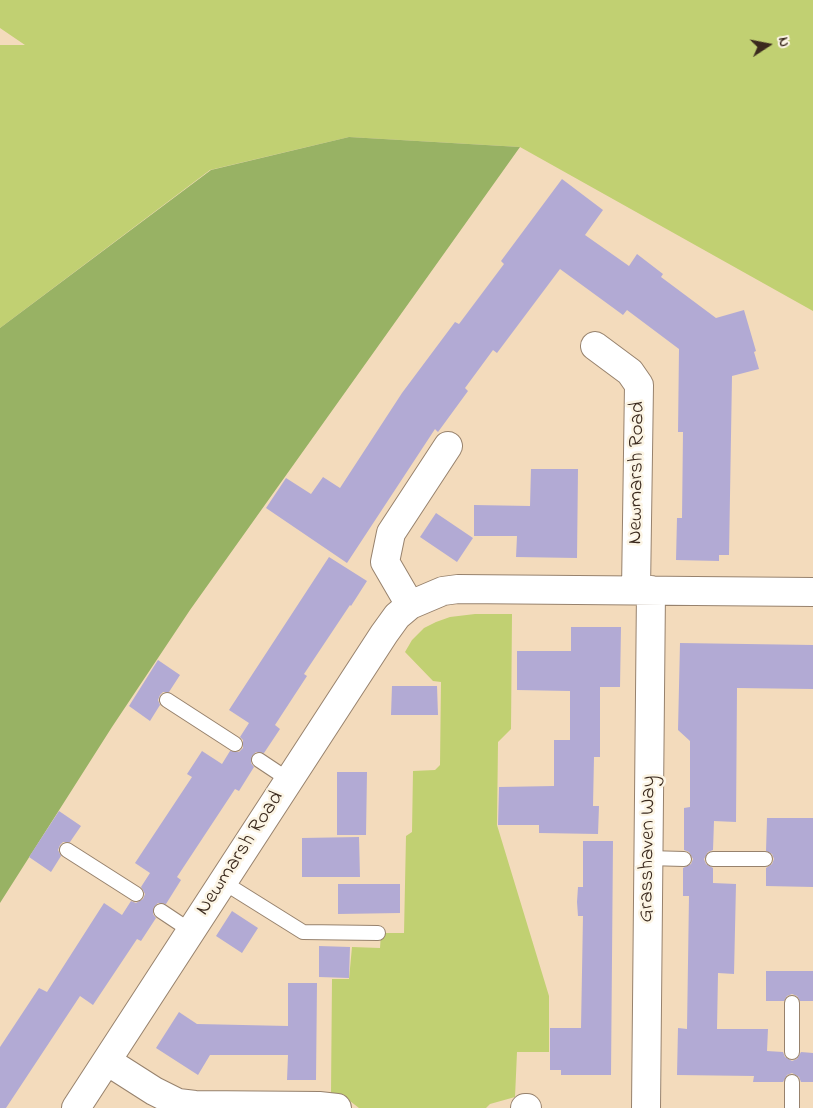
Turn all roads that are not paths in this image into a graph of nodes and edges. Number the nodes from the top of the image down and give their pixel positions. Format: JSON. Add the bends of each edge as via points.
{"nodes":[{"id":1,"x":595,"y":346,"type":"dead end"},
{"id":2,"x":448,"y":446,"type":"dead end"},
{"id":3,"x":644,"y":590,"type":"junction"},
{"id":4,"x":813,"y":592,"type":"edge"},
{"id":5,"x":410,"y":605,"type":"junction"},
{"id":6,"x":167,"y":700,"type":"dead end"},
{"id":7,"x":235,"y":744,"type":"dead end"},
{"id":8,"x":260,"y":760,"type":"dead end"},
{"id":9,"x":290,"y":780,"type":"junction"},
{"id":10,"x":67,"y":850,"type":"dead end"},
{"id":11,"x":648,"y":858,"type":"junction"},
{"id":12,"x":684,"y":859,"type":"dead end"},
{"id":13,"x":713,"y":860,"type":"dead end"},
{"id":14,"x":765,"y":860,"type":"dead end"},
{"id":15,"x":222,"y":882,"type":"junction"},
{"id":16,"x":136,"y":894,"type":"dead end"},
{"id":17,"x":161,"y":911,"type":"dead end"},
{"id":18,"x":191,"y":931,"type":"junction"},
{"id":19,"x":378,"y":933,"type":"dead end"},
{"id":20,"x":792,"y":1003,"type":"dead end"},
{"id":21,"x":792,"y":1052,"type":"dead end"},
{"id":22,"x":107,"y":1061,"type":"junction"},
{"id":23,"x":792,"y":1082,"type":"dead end"},
{"id":24,"x":76,"y":1108,"type":"edge"},
{"id":25,"x":337,"y":1108,"type":"edge"},
{"id":26,"x":646,"y":1108,"type":"edge"},
{"id":27,"x":792,"y":1108,"type":"edge"}],
"edges":[{"from":1,"to":3,"type":"street","name":"Newmarsh Road","via":[[630,372],[639,385]]},
{"from":2,"to":5,"type":"street","via":[[391,533],[385,562]]},
{"from":3,"to":4,"type":"street","name":"Newmarsh Road"},
{"from":3,"to":5,"type":"street","name":"Newmarsh Road","via":[[458,588]]},
{"from":3,"to":11,"type":"street","name":"Grasshaven Way"},
{"from":5,"to":9,"type":"street","name":"Newmarsh Road","via":[[384,634]]},
{"from":6,"to":7,"type":"lane"},
{"from":8,"to":9,"type":"lane"},
{"from":9,"to":15,"type":"street","name":"Newmarsh Road"},
{"from":10,"to":16,"type":"lane"},
{"from":11,"to":12,"type":"lane"},
{"from":11,"to":26,"type":"street","name":"Grasshaven Way"},
{"from":13,"to":14,"type":"lane"},
{"from":15,"to":18,"type":"street","name":"Newmarsh Road"},
{"from":15,"to":19,"type":"lane","via":[[303,932]]},
{"from":17,"to":18,"type":"lane"},
{"from":18,"to":22,"type":"street","name":"Newmarsh Road"},
{"from":20,"to":21,"type":"lane"},
{"from":22,"to":24,"type":"street","name":"Newmarsh Road"},
{"from":22,"to":25,"type":"street","via":[[154,1092],[178,1103]]},
{"from":23,"to":27,"type":"lane"}]}
